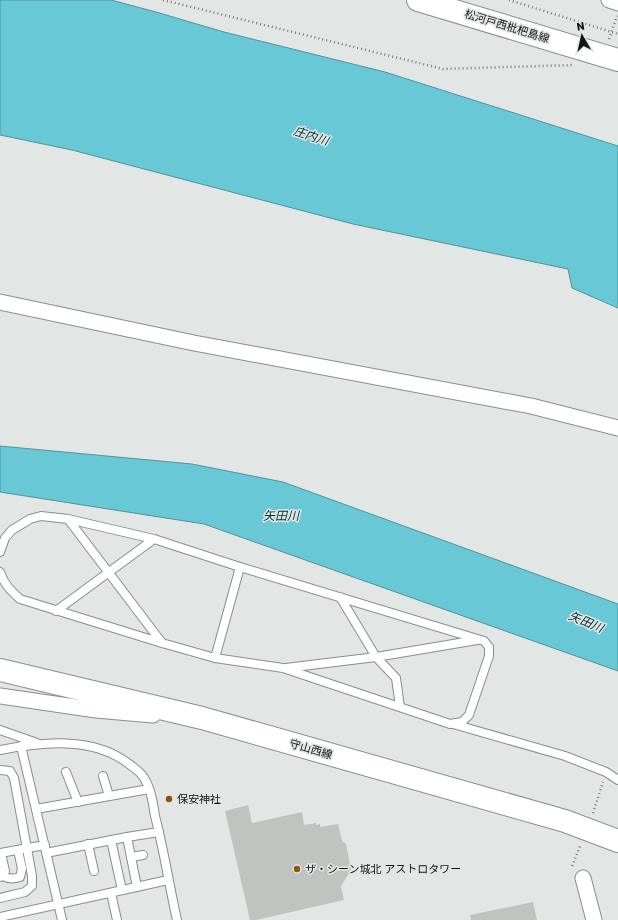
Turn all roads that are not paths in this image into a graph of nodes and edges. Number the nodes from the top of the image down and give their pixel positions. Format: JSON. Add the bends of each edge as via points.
{"nodes":[{"id":1,"x":418,"y":0,"type":"edge"},
{"id":2,"x":609,"y":0,"type":"edge"},
{"id":3,"x":618,"y":3,"type":"edge"},
{"id":4,"x":618,"y":60,"type":"edge"},
{"id":5,"x":0,"y":302,"type":"edge"},
{"id":6,"x":618,"y":428,"type":"edge"},
{"id":7,"x":68,"y":519,"type":"junction"},
{"id":8,"x":154,"y":538,"type":"junction"},
{"id":9,"x":0,"y":552,"type":"edge"},
{"id":10,"x":240,"y":566,"type":"junction"},
{"id":11,"x":0,"y":572,"type":"edge"},
{"id":12,"x":107,"y":572,"type":"junction"},
{"id":13,"x":340,"y":597,"type":"junction"},
{"id":14,"x":56,"y":610,"type":"junction"},
{"id":15,"x":479,"y":640,"type":"junction"},
{"id":16,"x":162,"y":643,"type":"junction"},
{"id":17,"x":376,"y":657,"type":"junction"},
{"id":18,"x":215,"y":658,"type":"junction"},
{"id":19,"x":283,"y":668,"type":"junction"},
{"id":20,"x":0,"y":670,"type":"edge"},
{"id":21,"x":0,"y":696,"type":"edge"},
{"id":22,"x":400,"y":707,"type":"junction"},
{"id":23,"x":202,"y":718,"type":"junction"},
{"id":24,"x":450,"y":724,"type":"junction"},
{"id":25,"x":0,"y":730,"type":"edge"},
{"id":26,"x":38,"y":744,"type":"junction"},
{"id":27,"x":21,"y":746,"type":"junction"},
{"id":28,"x":0,"y":750,"type":"edge"},
{"id":29,"x":0,"y":770,"type":"edge"},
{"id":30,"x":66,"y":772,"type":"dead end"},
{"id":31,"x":103,"y":776,"type":"dead end"},
{"id":32,"x":618,"y":780,"type":"edge"},
{"id":33,"x":149,"y":789,"type":"junction"},
{"id":34,"x":109,"y":796,"type":"junction"},
{"id":35,"x":78,"y":802,"type":"junction"},
{"id":36,"x":36,"y":809,"type":"junction"},
{"id":37,"x":159,"y":832,"type":"junction"},
{"id":38,"x":126,"y":837,"type":"junction"},
{"id":39,"x":111,"y":840,"type":"junction"},
{"id":40,"x":618,"y":842,"type":"edge"},
{"id":41,"x":88,"y":844,"type":"junction"},
{"id":42,"x":22,"y":849,"type":"junction"},
{"id":43,"x":46,"y":849,"type":"junction"},
{"id":44,"x":1,"y":853,"type":"edge"},
{"id":45,"x":143,"y":855,"type":"dead end"},
{"id":46,"x":131,"y":857,"type":"junction"},
{"id":47,"x":94,"y":871,"type":"dead end"},
{"id":48,"x":0,"y":872,"type":"edge"},
{"id":49,"x":0,"y":877,"type":"edge"},
{"id":50,"x":583,"y":878,"type":"dead end"},
{"id":51,"x":168,"y":880,"type":"junction"},
{"id":52,"x":137,"y":887,"type":"junction"},
{"id":53,"x":122,"y":890,"type":"junction"},
{"id":54,"x":111,"y":893,"type":"junction"},
{"id":55,"x":0,"y":898,"type":"edge"},
{"id":56,"x":58,"y":905,"type":"junction"},
{"id":57,"x":0,"y":917,"type":"edge"},
{"id":58,"x":62,"y":920,"type":"edge"},
{"id":59,"x":117,"y":920,"type":"edge"},
{"id":60,"x":177,"y":920,"type":"edge"},
{"id":61,"x":594,"y":920,"type":"edge"}],
"edges":[{"from":1,"to":4,"type":"main road","name":"松河戸西枇杷島線"},
{"from":2,"to":3,"type":"street"},
{"from":5,"to":6,"type":"street","via":[[194,343],[531,406]]},
{"from":7,"to":8,"type":"lane"},
{"from":7,"to":9,"type":"lane","via":[[41,516],[30,519],[12,530],[5,538]]},
{"from":7,"to":12,"type":"lane"},
{"from":8,"to":10,"type":"lane"},
{"from":8,"to":12,"type":"lane"},
{"from":10,"to":13,"type":"lane"},
{"from":10,"to":18,"type":"lane"},
{"from":11,"to":14,"type":"lane","via":[[10,591],[20,599]]},
{"from":12,"to":14,"type":"lane"},
{"from":12,"to":16,"type":"lane"},
{"from":13,"to":15,"type":"lane"},
{"from":13,"to":17,"type":"lane"},
{"from":14,"to":16,"type":"lane"},
{"from":15,"to":17,"type":"lane"},
{"from":15,"to":24,"type":"lane","via":[[489,647],[489,656],[469,715],[462,722]]},
{"from":16,"to":18,"type":"lane"},
{"from":17,"to":19,"type":"lane"},
{"from":17,"to":22,"type":"lane","via":[[396,678]]},
{"from":18,"to":19,"type":"lane"},
{"from":19,"to":22,"type":"lane"},
{"from":20,"to":23,"type":"main road","name":"守山西線"},
{"from":21,"to":23,"type":"street","via":[[96,710]]},
{"from":22,"to":24,"type":"lane"},
{"from":23,"to":40,"type":"main road","name":"守山西線","via":[[564,821]]},
{"from":24,"to":32,"type":"lane","via":[[565,756],[606,772]]},
{"from":25,"to":26,"type":"lane"},
{"from":26,"to":27,"type":"lane"},
{"from":26,"to":33,"type":"lane","via":[[59,743],[112,752],[137,770]]},
{"from":27,"to":28,"type":"lane"},
{"from":27,"to":36,"type":"lane"},
{"from":29,"to":42,"type":"lane","via":[[10,771],[14,778]]},
{"from":30,"to":35,"type":"lane"},
{"from":31,"to":34,"type":"lane"},
{"from":33,"to":34,"type":"lane"},
{"from":33,"to":37,"type":"lane"},
{"from":34,"to":35,"type":"lane"},
{"from":35,"to":36,"type":"lane"},
{"from":36,"to":43,"type":"lane"},
{"from":37,"to":38,"type":"lane"},
{"from":37,"to":51,"type":"lane"},
{"from":38,"to":39,"type":"lane"},
{"from":38,"to":46,"type":"lane"},
{"from":39,"to":41,"type":"lane"},
{"from":39,"to":53,"type":"lane"},
{"from":41,"to":43,"type":"lane"},
{"from":41,"to":47,"type":"lane"},
{"from":42,"to":43,"type":"lane"},
{"from":42,"to":44,"type":"lane"},
{"from":42,"to":49,"type":"lane","via":[[20,877]]},
{"from":42,"to":55,"type":"lane","via":[[32,876],[32,886],[25,892]]},
{"from":43,"to":56,"type":"lane"},
{"from":44,"to":48,"type":"lane","via":[[5,871]]},
{"from":45,"to":46,"type":"lane"},
{"from":46,"to":52,"type":"lane"},
{"from":50,"to":61,"type":"street"},
{"from":51,"to":52,"type":"lane"},
{"from":51,"to":60,"type":"lane"},
{"from":52,"to":53,"type":"lane"},
{"from":53,"to":54,"type":"lane"},
{"from":54,"to":56,"type":"lane"},
{"from":54,"to":59,"type":"lane"},
{"from":56,"to":57,"type":"lane"},
{"from":56,"to":58,"type":"lane"}]}
